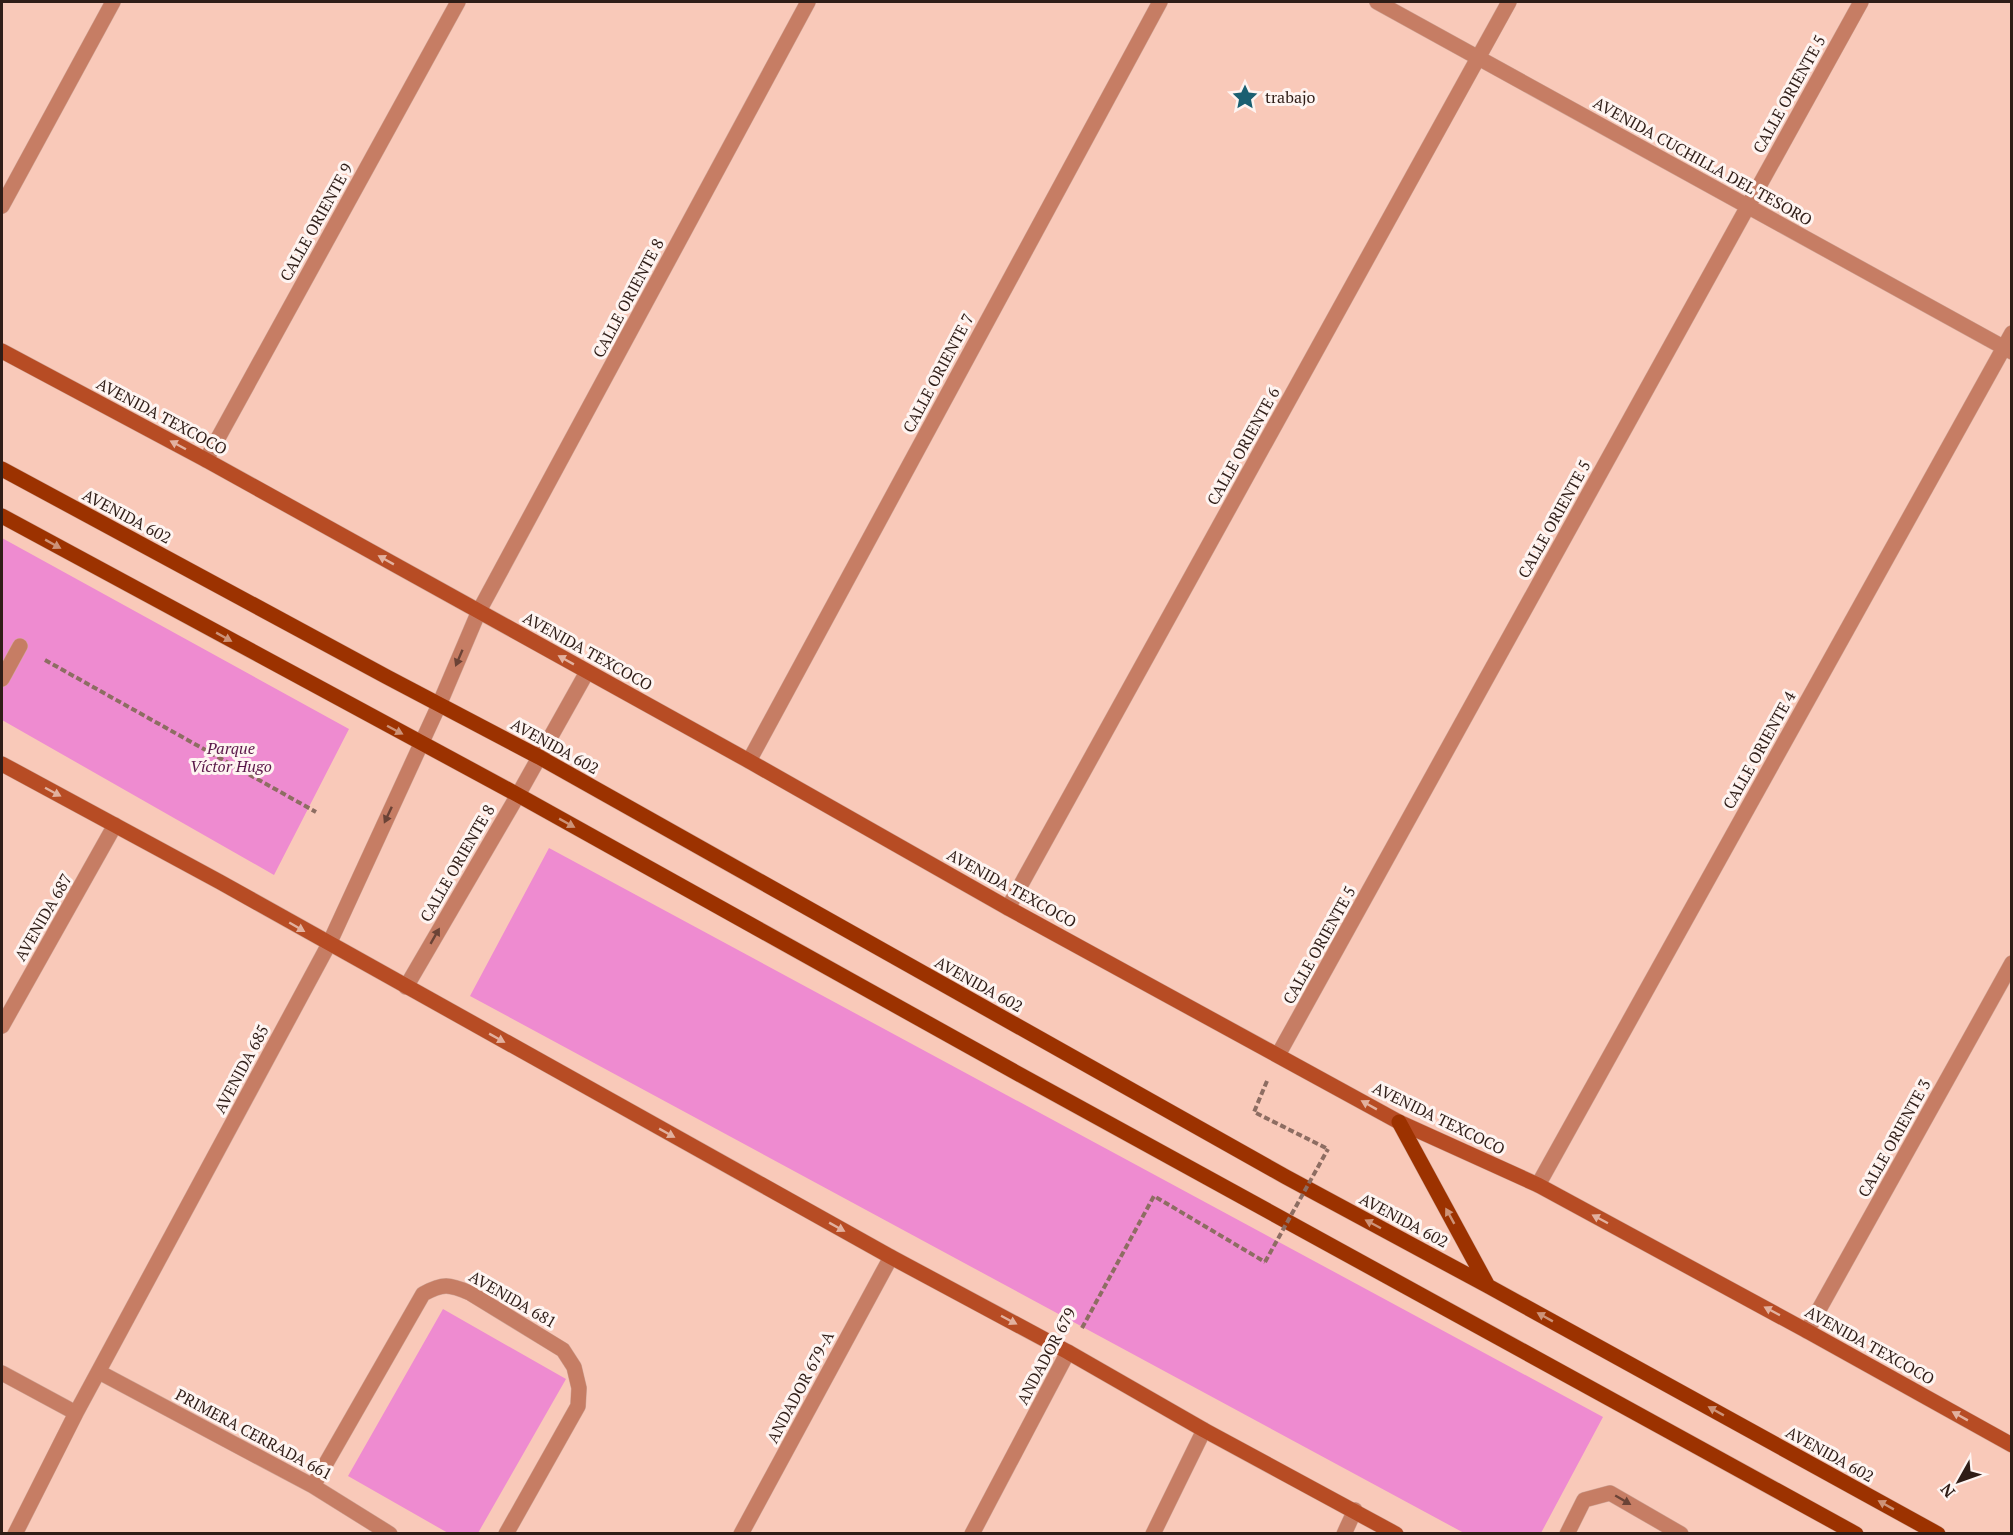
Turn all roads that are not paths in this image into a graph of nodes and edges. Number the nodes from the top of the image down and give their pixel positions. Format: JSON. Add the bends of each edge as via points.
{"nodes":[{"id":1,"x":113,"y":2,"type":"edge"},
{"id":2,"x":458,"y":2,"type":"edge"},
{"id":3,"x":808,"y":2,"type":"edge"},
{"id":4,"x":1160,"y":2,"type":"edge"},
{"id":5,"x":1377,"y":2,"type":"edge"},
{"id":6,"x":1509,"y":2,"type":"edge"},
{"id":7,"x":1862,"y":2,"type":"edge"},
{"id":8,"x":1478,"y":57,"type":"junction"},
{"id":9,"x":2,"y":206,"type":"edge"},
{"id":10,"x":1748,"y":206,"type":"junction"},
{"id":11,"x":2012,"y":333,"type":"edge"},
{"id":12,"x":2007,"y":350,"type":"edge"},
{"id":13,"x":2,"y":351,"type":"edge"},
{"id":14,"x":206,"y":460,"type":"junction"},
{"id":15,"x":2,"y":469,"type":"edge"},
{"id":16,"x":2,"y":516,"type":"edge"},
{"id":17,"x":479,"y":611,"type":"junction"},
{"id":18,"x":20,"y":646,"type":"road end"},
{"id":19,"x":587,"y":672,"type":"junction"},
{"id":20,"x":2,"y":679,"type":"edge"},
{"id":21,"x":439,"y":705,"type":"junction"},
{"id":22,"x":421,"y":744,"type":"junction"},
{"id":23,"x":539,"y":757,"type":"junction"},
{"id":24,"x":748,"y":761,"type":"junction"},
{"id":25,"x":2,"y":764,"type":"edge"},
{"id":26,"x":518,"y":795,"type":"junction"},
{"id":27,"x":115,"y":825,"type":"junction"},
{"id":28,"x":1008,"y":908,"type":"junction"},
{"id":29,"x":328,"y":944,"type":"junction"},
{"id":30,"x":2012,"y":963,"type":"edge"},
{"id":31,"x":406,"y":987,"type":"junction"},
{"id":32,"x":2,"y":1026,"type":"edge"},
{"id":33,"x":1278,"y":1055,"type":"junction"},
{"id":34,"x":1399,"y":1122,"type":"junction"},
{"id":35,"x":1538,"y":1185,"type":"junction"},
{"id":36,"x":891,"y":1257,"type":"junction"},
{"id":37,"x":1488,"y":1286,"type":"junction"},
{"id":38,"x":1808,"y":1330,"type":"junction"},
{"id":39,"x":1068,"y":1352,"type":"junction"},
{"id":40,"x":99,"y":1372,"type":"junction"},
{"id":41,"x":2,"y":1373,"type":"edge"},
{"id":42,"x":76,"y":1413,"type":"junction"},
{"id":43,"x":1204,"y":1430,"type":"junction"},
{"id":44,"x":2012,"y":1445,"type":"edge"},
{"id":45,"x":313,"y":1486,"type":"junction"},
{"id":46,"x":1355,"y":1510,"type":"junction"},
{"id":47,"x":15,"y":1533,"type":"edge"},
{"id":48,"x":390,"y":1533,"type":"edge"},
{"id":49,"x":506,"y":1533,"type":"edge"},
{"id":50,"x":741,"y":1533,"type":"edge"},
{"id":51,"x":972,"y":1533,"type":"edge"},
{"id":52,"x":1153,"y":1533,"type":"edge"},
{"id":53,"x":1344,"y":1533,"type":"edge"},
{"id":54,"x":1396,"y":1533,"type":"edge"},
{"id":55,"x":1567,"y":1533,"type":"edge"},
{"id":56,"x":1681,"y":1533,"type":"edge"},
{"id":57,"x":1856,"y":1533,"type":"edge"},
{"id":58,"x":1938,"y":1533,"type":"edge"}],
"edges":[{"from":1,"to":9,"type":"street"},
{"from":2,"to":14,"type":"street","name":"CALLE ORIENTE 9"},
{"from":3,"to":17,"type":"street","name":"CALLE ORIENTE 8"},
{"from":4,"to":24,"type":"street","name":"CALLE ORIENTE 7"},
{"from":5,"to":8,"type":"street","name":"AVENIDA CUCHILLA DEL TESORO"},
{"from":6,"to":8,"type":"street","name":"CALLE ORIENTE 6"},
{"from":7,"to":10,"type":"street","name":"CALLE ORIENTE 5"},
{"from":8,"to":10,"type":"street","name":"AVENIDA CUCHILLA DEL TESORO"},
{"from":8,"to":28,"type":"street","name":"CALLE ORIENTE 6"},
{"from":10,"to":12,"type":"street","name":"AVENIDA CUCHILLA DEL TESORO"},
{"from":10,"to":33,"type":"street","name":"CALLE ORIENTE 5"},
{"from":11,"to":12,"type":"street","name":"CALLE ORIENTE 4"},
{"from":12,"to":35,"type":"street","name":"CALLE ORIENTE 4"},
{"from":14,"to":13,"type":"main road","name":"AVENIDA TEXCOCO","one_way":true},
{"from":17,"to":14,"type":"main road","name":"AVENIDA TEXCOCO","one_way":true},
{"from":15,"to":21,"type":"main road","name":"AVENIDA 602"},
{"from":16,"to":22,"type":"main road","one_way":true},
{"from":19,"to":17,"type":"main road","name":"AVENIDA TEXCOCO","one_way":true},
{"from":17,"to":21,"type":"street","name":"AVENIDA 685","one_way":true},
{"from":18,"to":20,"type":"street"},
{"from":19,"to":23,"type":"street"},
{"from":19,"to":24,"type":"main road","name":"AVENIDA TEXCOCO"},
{"from":21,"to":22,"type":"street","name":"AVENIDA 685"},
{"from":21,"to":23,"type":"main road","name":"AVENIDA 602"},
{"from":22,"to":26,"type":"main road"},
{"from":22,"to":29,"type":"street","name":"AVENIDA 685","one_way":true},
{"from":23,"to":26,"type":"street","name":"CALLE ORIENTE 8"},
{"from":37,"to":23,"type":"main road","name":"AVENIDA 602","one_way":true,"via":[[1257,1161]]},
{"from":24,"to":28,"type":"main road","name":"AVENIDA TEXCOCO"},
{"from":25,"to":27,"type":"main road","one_way":true},
{"from":31,"to":26,"type":"street","name":"CALLE ORIENTE 8","one_way":true},
{"from":26,"to":57,"type":"main road","one_way":true},
{"from":27,"to":29,"type":"main road","one_way":true},
{"from":27,"to":32,"type":"street","name":"AVENIDA 687"},
{"from":28,"to":33,"type":"main road","name":"AVENIDA TEXCOCO"},
{"from":29,"to":31,"type":"main road"},
{"from":29,"to":40,"type":"street","name":"AVENIDA 685"},
{"from":30,"to":38,"type":"street","name":"CALLE ORIENTE 3"},
{"from":31,"to":36,"type":"main road","one_way":true},
{"from":34,"to":33,"type":"main road","name":"AVENIDA TEXCOCO","one_way":true},
{"from":34,"to":35,"type":"main road","name":"AVENIDA TEXCOCO"},
{"from":37,"to":34,"type":"main road","one_way":true},
{"from":38,"to":35,"type":"main road","name":"AVENIDA TEXCOCO","one_way":true},
{"from":36,"to":39,"type":"main road","one_way":true},
{"from":36,"to":50,"type":"street","name":"ANDADOR 679-A"},
{"from":58,"to":37,"type":"main road","name":"AVENIDA 602","one_way":true},
{"from":44,"to":38,"type":"main road","name":"AVENIDA TEXCOCO","one_way":true},
{"from":39,"to":43,"type":"main road"},
{"from":39,"to":51,"type":"street","name":"ANDADOR 679"},
{"from":40,"to":42,"type":"street","name":"AVENIDA 685"},
{"from":40,"to":45,"type":"street","name":"PRIMERA CERRADA 661"},
{"from":41,"to":42,"type":"street"},
{"from":42,"to":47,"type":"street","name":"AVENIDA 685"},
{"from":43,"to":46,"type":"main road"},
{"from":43,"to":52,"type":"street"},
{"from":45,"to":48,"type":"street","name":"PRIMERA CERRADA 661"},
{"from":45,"to":49,"type":"street","name":"AVENIDA 681","via":[[423,1294],[439,1285],[454,1286],[563,1350],[574,1367],[579,1388],[578,1406]]},
{"from":46,"to":53,"type":"street"},
{"from":46,"to":54,"type":"main road"},
{"from":55,"to":56,"type":"street","one_way":true,"via":[[1584,1500],[1610,1493]]}]}
